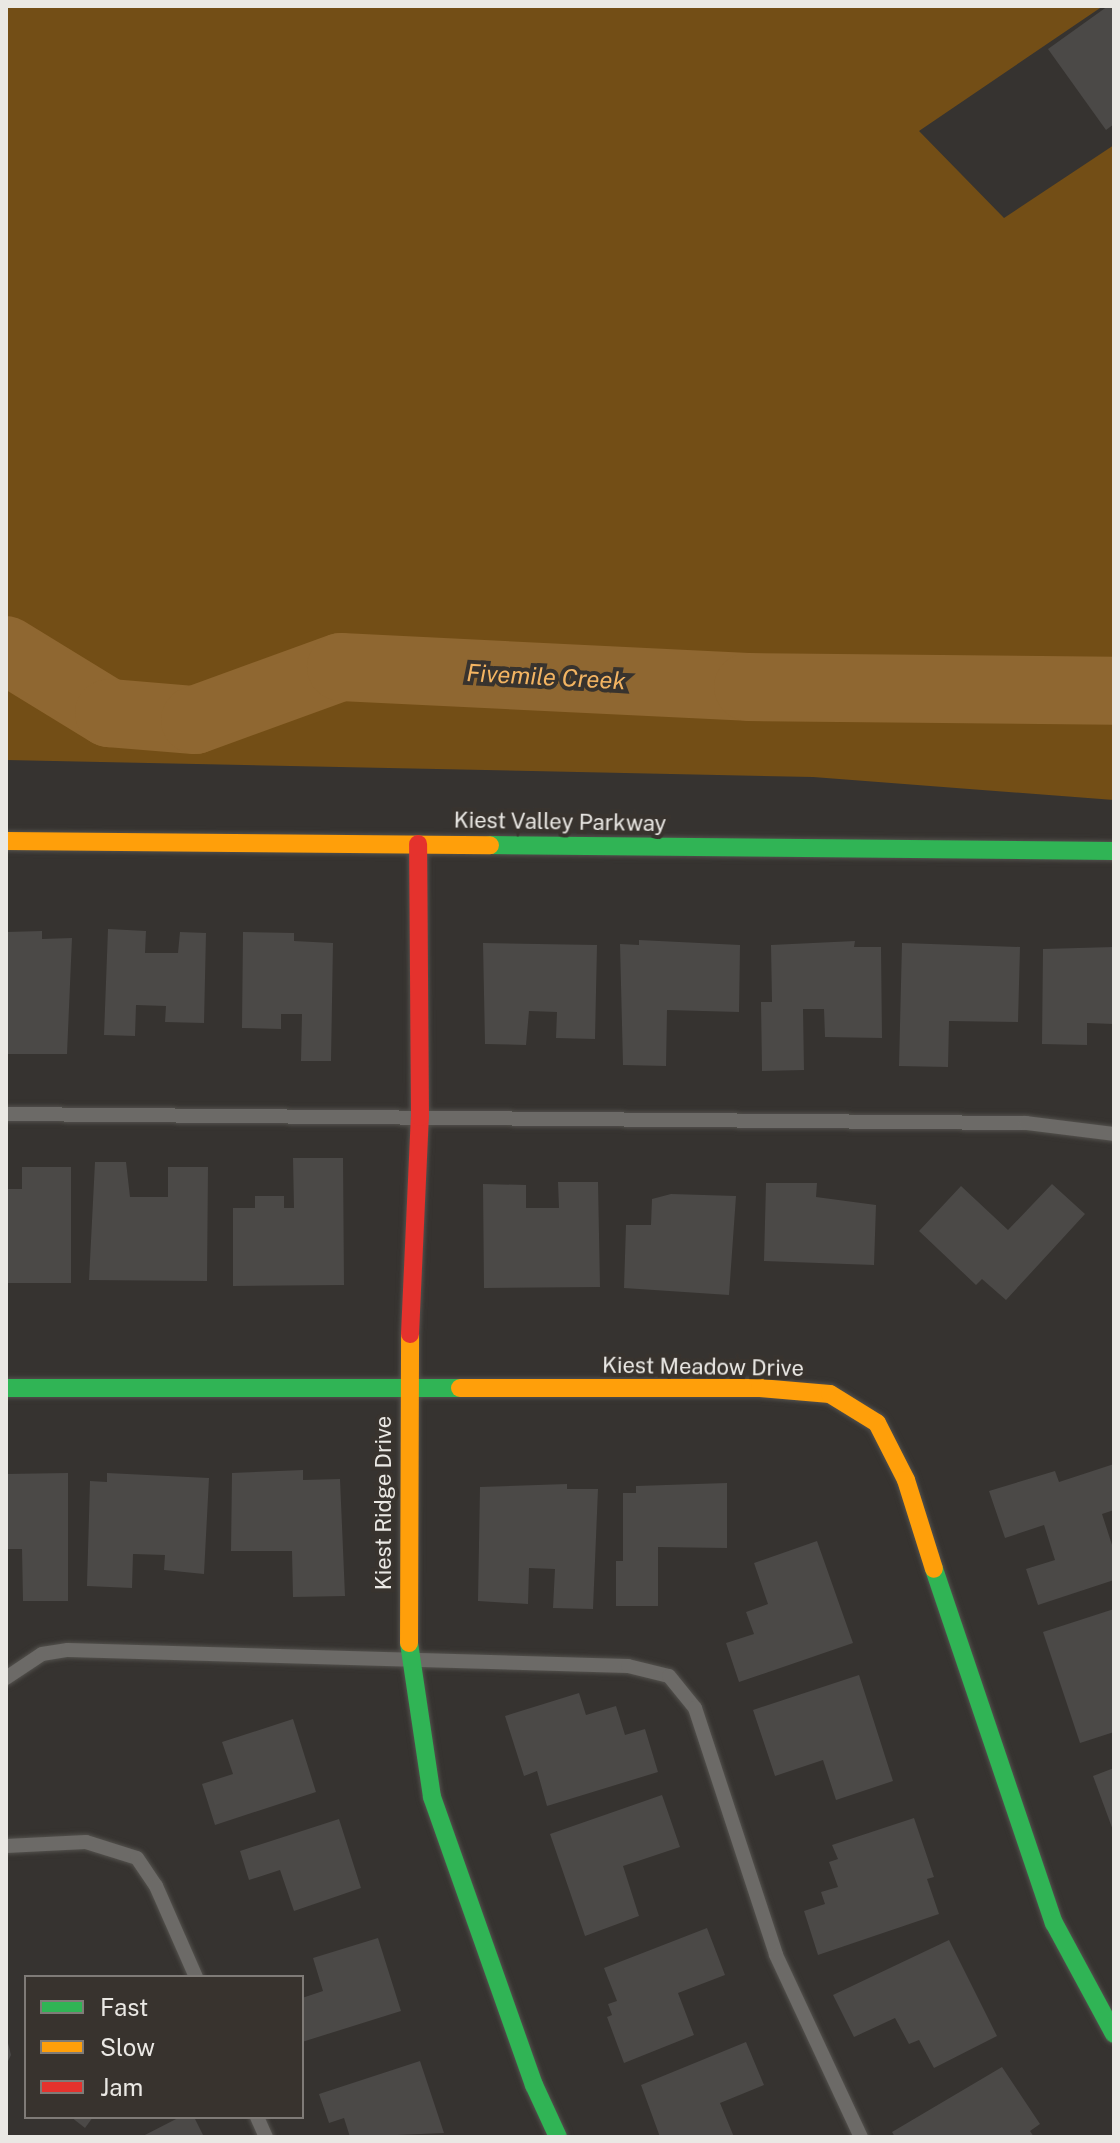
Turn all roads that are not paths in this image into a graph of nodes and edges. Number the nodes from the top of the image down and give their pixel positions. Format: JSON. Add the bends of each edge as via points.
{"nodes":[{"id":1,"x":6,"y":841,"type":"edge"},
{"id":2,"x":418,"y":844,"type":"junction"},
{"id":3,"x":1114,"y":851,"type":"edge"},
{"id":4,"x":6,"y":1114,"type":"edge"},
{"id":5,"x":420,"y":1117,"type":"junction"},
{"id":6,"x":1114,"y":1134,"type":"edge"},
{"id":7,"x":6,"y":1388,"type":"edge"},
{"id":8,"x":407,"y":1389,"type":"junction"},
{"id":9,"x":409,"y":1659,"type":"junction"},
{"id":10,"x":6,"y":1678,"type":"edge"},
{"id":11,"x":6,"y":1846,"type":"edge"},
{"id":12,"x":195,"y":1975,"type":"edge"},
{"id":13,"x":1114,"y":2034,"type":"edge"},
{"id":14,"x":558,"y":2137,"type":"edge"},
{"id":15,"x":861,"y":2137,"type":"edge"}],
"edges":[{"from":1,"to":2,"type":"street","name":"Kiest Valley Parkway"},
{"from":2,"to":3,"type":"street","name":"Kiest Valley Parkway"},
{"from":2,"to":5,"type":"street","name":"Kiest Ridge Drive"},
{"from":4,"to":5,"type":"lane"},
{"from":5,"to":6,"type":"lane","via":[[1026,1123]]},
{"from":5,"to":8,"type":"street","name":"Kiest Ridge Drive"},
{"from":7,"to":8,"type":"street","name":"Kiest Meadow Drive"},
{"from":8,"to":9,"type":"street","name":"Kiest Ridge Drive"},
{"from":8,"to":13,"type":"street","name":"Kiest Meadow Drive","via":[[760,1388],[830,1394],[877,1423],[906,1480],[988,1739],[1054,1923]]},
{"from":9,"to":10,"type":"lane","via":[[68,1650],[42,1654]]},
{"from":9,"to":14,"type":"street","name":"Kiest Ridge Drive","via":[[432,1797],[534,2085]]},
{"from":9,"to":15,"type":"lane","via":[[628,1666],[669,1676],[695,1708],[776,1955]]},
{"from":11,"to":12,"type":"lane","via":[[86,1842],[137,1858],[156,1886]]}]}
